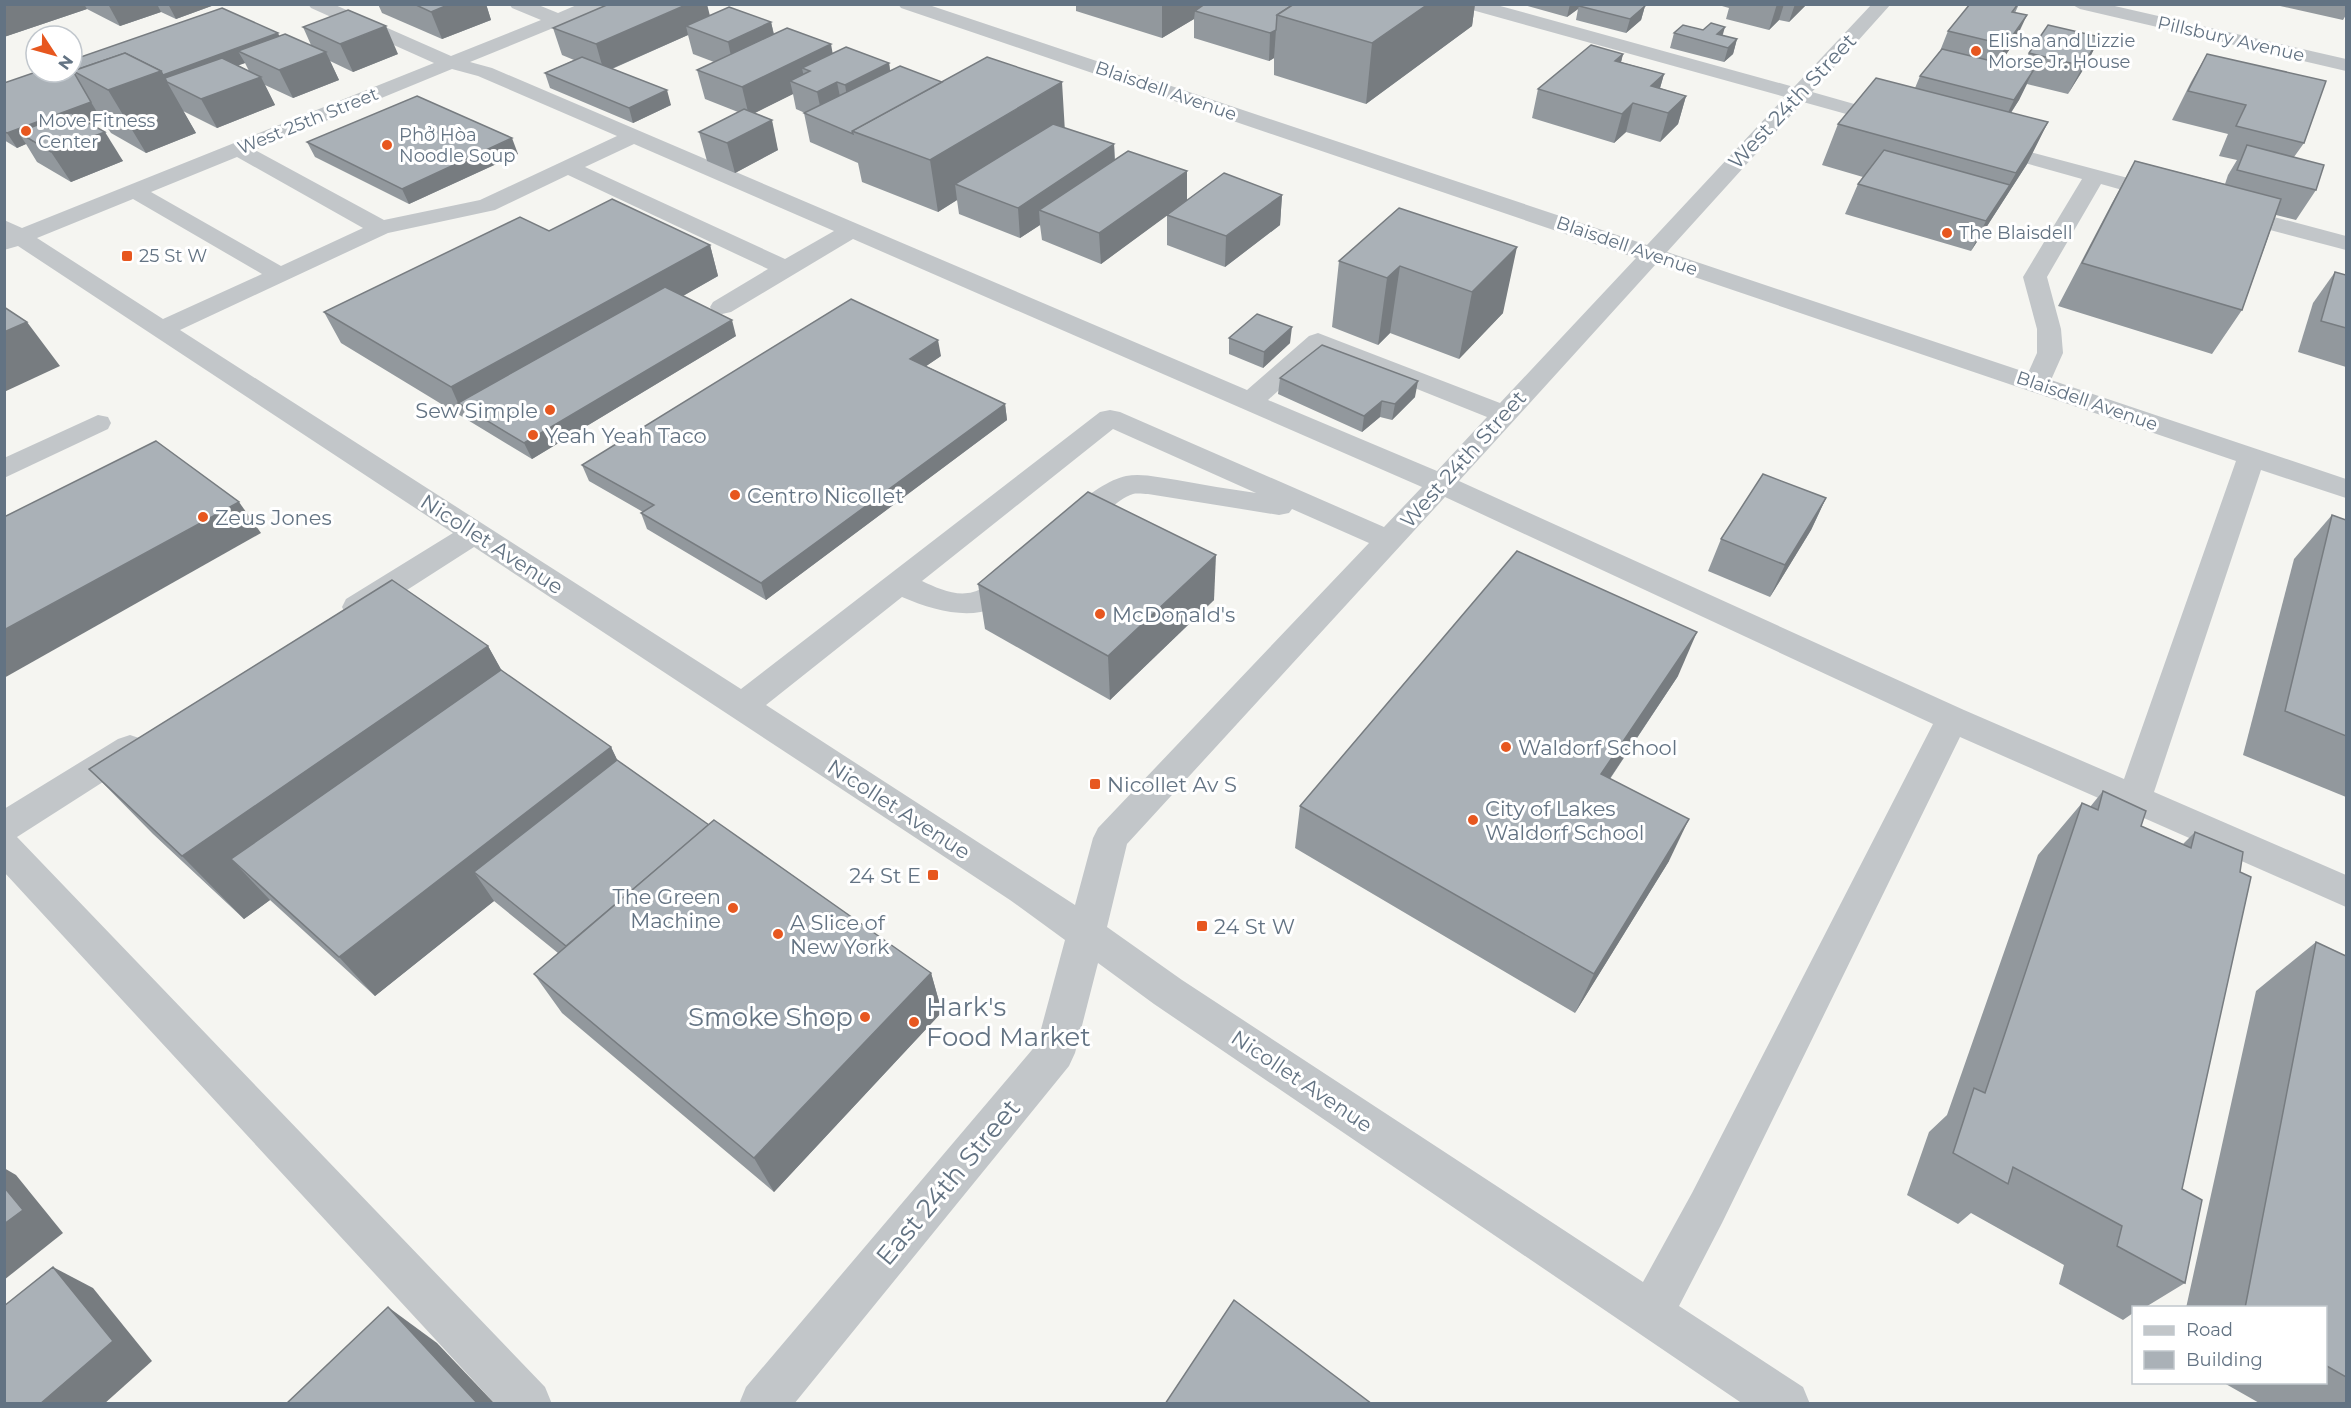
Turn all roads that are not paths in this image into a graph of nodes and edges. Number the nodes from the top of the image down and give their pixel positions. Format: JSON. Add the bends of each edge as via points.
{"nodes":[{"id":1,"x":317,"y":4,"type":"edge"},
{"id":2,"x":518,"y":4,"type":"edge"},
{"id":3,"x":596,"y":4,"type":"edge"},
{"id":4,"x":907,"y":4,"type":"edge"},
{"id":5,"x":1471,"y":4,"type":"edge"},
{"id":6,"x":1882,"y":4,"type":"edge"},
{"id":7,"x":2080,"y":4,"type":"edge"},
{"id":8,"x":372,"y":8,"type":"dead end"},
{"id":9,"x":345,"y":17,"type":"junction"},
{"id":10,"x":559,"y":20,"type":"junction"},
{"id":11,"x":451,"y":63,"type":"junction"},
{"id":12,"x":2346,"y":65,"type":"edge"},
{"id":13,"x":1798,"y":95,"type":"junction"},
{"id":14,"x":1916,"y":127,"type":"edge"},
{"id":15,"x":632,"y":137,"type":"junction"},
{"id":16,"x":1972,"y":142,"type":"edge"},
{"id":17,"x":237,"y":149,"type":"junction"},
{"id":18,"x":568,"y":167,"type":"junction"},
{"id":19,"x":2095,"y":176,"type":"junction"},
{"id":20,"x":134,"y":191,"type":"junction"},
{"id":21,"x":2186,"y":200,"type":"edge"},
{"id":22,"x":2209,"y":206,"type":"edge"},
{"id":23,"x":381,"y":228,"type":"junction"},
{"id":24,"x":851,"y":231,"type":"junction"},
{"id":25,"x":10,"y":236,"type":"edge"},
{"id":26,"x":2346,"y":243,"type":"edge"},
{"id":27,"x":1651,"y":254,"type":"junction"},
{"id":28,"x":786,"y":268,"type":"junction"},
{"id":29,"x":280,"y":275,"type":"junction"},
{"id":30,"x":722,"y":307,"type":"dead end"},
{"id":31,"x":161,"y":329,"type":"junction"},
{"id":32,"x":2036,"y":384,"type":"junction"},
{"id":33,"x":1251,"y":402,"type":"junction"},
{"id":34,"x":1504,"y":414,"type":"junction"},
{"id":35,"x":98,"y":423,"type":"dead end"},
{"id":36,"x":2250,"y":457,"type":"junction"},
{"id":37,"x":4,"y":469,"type":"edge"},
{"id":38,"x":1441,"y":484,"type":"junction"},
{"id":39,"x":2346,"y":489,"type":"edge"},
{"id":40,"x":1331,"y":515,"type":"junction"},
{"id":41,"x":475,"y":533,"type":"junction"},
{"id":42,"x":1388,"y":540,"type":"junction"},
{"id":43,"x":899,"y":584,"type":"junction"},
{"id":44,"x":335,"y":620,"type":"edge"},
{"id":45,"x":741,"y":707,"type":"junction"},
{"id":46,"x":1952,"y":719,"type":"junction"},
{"id":47,"x":155,"y":733,"type":"edge"},
{"id":48,"x":2134,"y":799,"type":"junction"},
{"id":49,"x":4,"y":827,"type":"edge"},
{"id":50,"x":4,"y":847,"type":"edge"},
{"id":51,"x":2346,"y":892,"type":"edge"},
{"id":52,"x":1087,"y":936,"type":"junction"},
{"id":53,"x":1651,"y":1313,"type":"junction"},
{"id":54,"x":528,"y":1404,"type":"edge"},
{"id":55,"x":763,"y":1404,"type":"edge"},
{"id":56,"x":1786,"y":1404,"type":"edge"}],
"edges":[{"from":1,"to":9,"type":"street"},
{"from":2,"to":10,"type":"street"},
{"from":3,"to":10,"type":"street","name":"West 25th Street"},
{"from":4,"to":27,"type":"street","name":"Blaisdell Avenue"},
{"from":5,"to":13,"type":"street"},
{"from":6,"to":13,"type":"street","name":"West 24th Street"},
{"from":7,"to":12,"type":"street","name":"Pillsbury Avenue"},
{"from":8,"to":9,"type":"street"},
{"from":9,"to":11,"type":"street"},
{"from":10,"to":11,"type":"street","name":"West 25th Street"},
{"from":11,"to":15,"type":"street","via":[[485,72]]},
{"from":11,"to":17,"type":"street","name":"West 25th Street"},
{"from":13,"to":14,"type":"street"},
{"from":13,"to":27,"type":"street","name":"West 24th Street"},
{"from":15,"to":18,"type":"street"},
{"from":15,"to":24,"type":"street"},
{"from":16,"to":19,"type":"street"},
{"from":17,"to":20,"type":"street","name":"West 25th Street"},
{"from":17,"to":23,"type":"street"},
{"from":18,"to":23,"type":"street","via":[[487,205]]},
{"from":18,"to":28,"type":"street","via":[[625,203]]},
{"from":19,"to":21,"type":"street"},
{"from":19,"to":32,"type":"street","via":[[2035,277],[2049,329],[2050,353]]},
{"from":20,"to":25,"type":"street","name":"West 25th Street"},
{"from":20,"to":29,"type":"street"},
{"from":22,"to":26,"type":"street"},
{"from":23,"to":29,"type":"street"},
{"from":24,"to":28,"type":"street"},
{"from":24,"to":33,"type":"street"},
{"from":25,"to":31,"type":"street","name":"Nicollet Avenue"},
{"from":27,"to":32,"type":"street","name":"Blaisdell Avenue"},
{"from":27,"to":34,"type":"street","name":"West 24th Street"},
{"from":28,"to":30,"type":"street"},
{"from":29,"to":31,"type":"street"},
{"from":31,"to":41,"type":"street","name":"Nicollet Avenue"},
{"from":32,"to":36,"type":"street","name":"Blaisdell Avenue"},
{"from":33,"to":34,"type":"street","via":[[1318,341]]},
{"from":33,"to":38,"type":"street"},
{"from":34,"to":38,"type":"street","name":"West 24th Street"},
{"from":35,"to":37,"type":"street"},
{"from":36,"to":39,"type":"street","name":"Blaisdell Avenue"},
{"from":36,"to":48,"type":"street"},
{"from":38,"to":42,"type":"street","name":"West 24th Street"},
{"from":38,"to":46,"type":"street"},
{"from":40,"to":42,"type":"street"},
{"from":40,"to":43,"type":"street","via":[[1128,485],[1092,507],[981,602],[952,603]]},
{"from":40,"to":43,"type":"street","via":[[1110,418]]},
{"from":41,"to":44,"type":"street"},
{"from":41,"to":45,"type":"street","name":"Nicollet Avenue"},
{"from":42,"to":52,"type":"street","name":"West 24th Street","via":[[1111,838]]},
{"from":43,"to":45,"type":"street"},
{"from":45,"to":52,"type":"street","name":"Nicollet Avenue","via":[[1023,889]]},
{"from":46,"to":48,"type":"street"},
{"from":46,"to":53,"type":"street"},
{"from":47,"to":49,"type":"street"},
{"from":48,"to":51,"type":"street"},
{"from":50,"to":54,"type":"street"},
{"from":52,"to":53,"type":"street","name":"Nicollet Avenue"},
{"from":52,"to":55,"type":"street","name":"East 24th Street","via":[[1055,1053]]},
{"from":53,"to":56,"type":"street","name":"Nicollet Avenue"}]}
